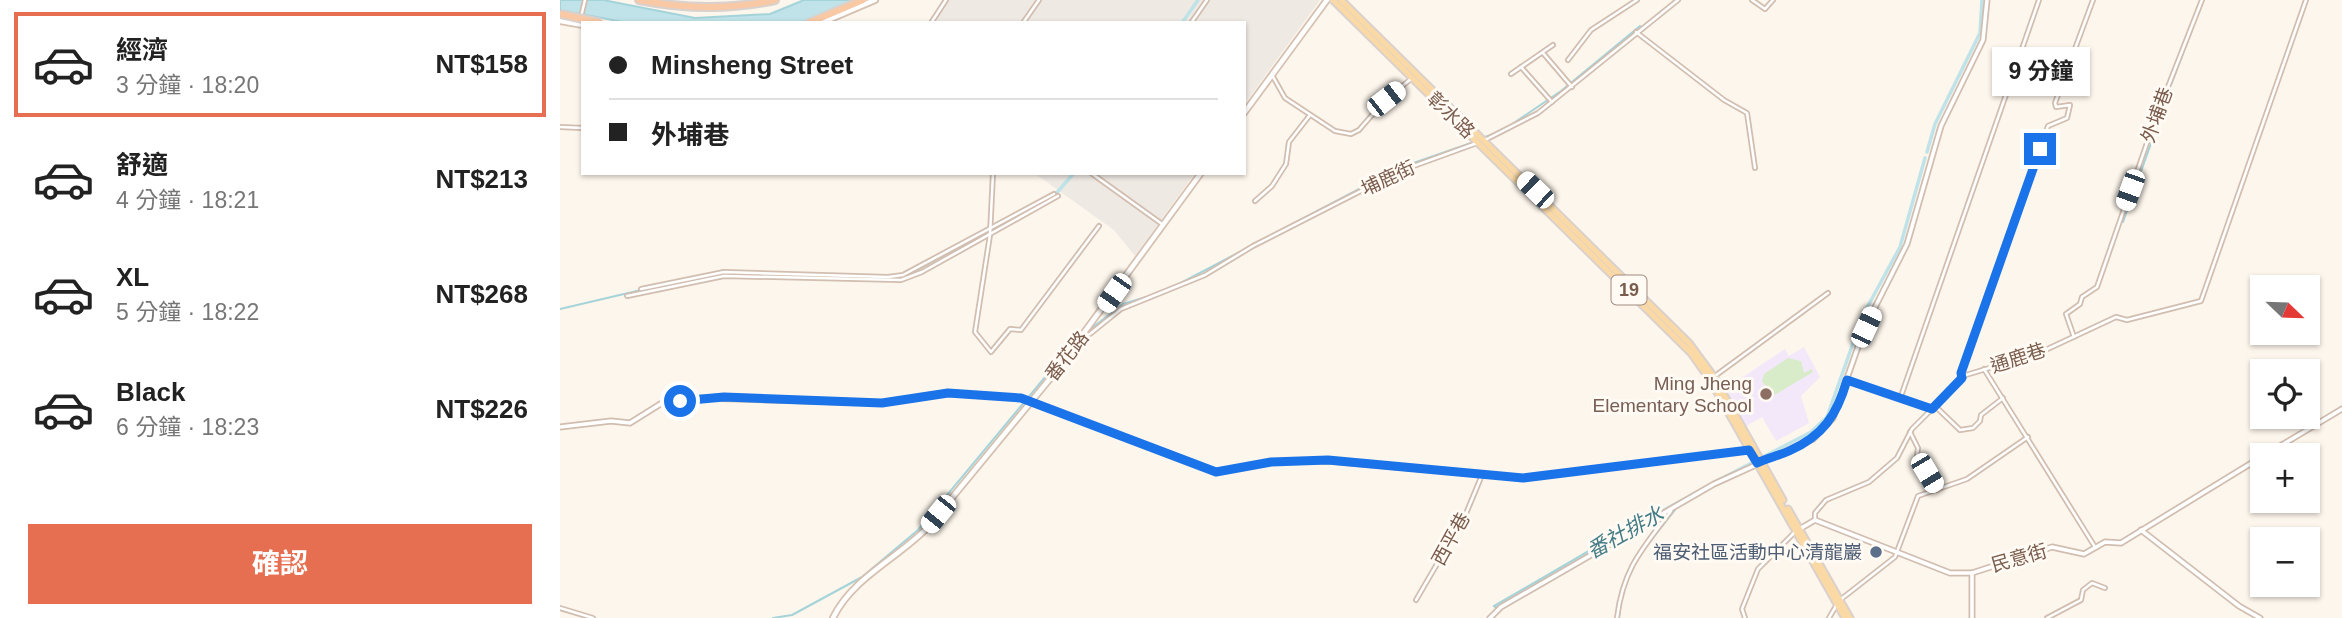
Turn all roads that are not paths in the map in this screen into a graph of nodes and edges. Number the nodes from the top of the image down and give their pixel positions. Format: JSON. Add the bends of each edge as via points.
{"nodes":[{"id":1,"x":585,"y":0,"type":"edge"},
{"id":2,"x":639,"y":0,"type":"edge"},
{"id":3,"x":653,"y":0,"type":"edge"},
{"id":4,"x":756,"y":0,"type":"edge"},
{"id":5,"x":775,"y":0,"type":"edge"},
{"id":6,"x":863,"y":0,"type":"edge"},
{"id":7,"x":875,"y":0,"type":"edge"},
{"id":8,"x":946,"y":0,"type":"edge"},
{"id":9,"x":1039,"y":0,"type":"edge"},
{"id":10,"x":1208,"y":0,"type":"edge"},
{"id":11,"x":1330,"y":0,"type":"edge"},
{"id":12,"x":1341,"y":0,"type":"edge"},
{"id":13,"x":1637,"y":0,"type":"edge"},
{"id":14,"x":1678,"y":0,"type":"edge"},
{"id":15,"x":1752,"y":0,"type":"edge"},
{"id":16,"x":1773,"y":0,"type":"edge"},
{"id":17,"x":1987,"y":0,"type":"edge"},
{"id":18,"x":2039,"y":0,"type":"edge"},
{"id":19,"x":2093,"y":0,"type":"edge"},
{"id":20,"x":2202,"y":0,"type":"edge"},
{"id":21,"x":2306,"y":0,"type":"edge"},
{"id":22,"x":560,"y":14,"type":"edge"},
{"id":23,"x":560,"y":21,"type":"edge"},
{"id":24,"x":592,"y":21,"type":"edge"},
{"id":25,"x":814,"y":21,"type":"edge"},
{"id":26,"x":826,"y":21,"type":"edge"},
{"id":27,"x":932,"y":21,"type":"edge"},
{"id":28,"x":1024,"y":21,"type":"edge"},
{"id":29,"x":1192,"y":21,"type":"edge"},
{"id":30,"x":581,"y":24,"type":"edge"},
{"id":31,"x":1636,"y":32,"type":"junction"},
{"id":32,"x":1553,"y":45,"type":"dead end"},
{"id":33,"x":1542,"y":53,"type":"junction"},
{"id":34,"x":1568,"y":60,"type":"dead end"},
{"id":35,"x":1521,"y":66,"type":"junction"},
{"id":36,"x":1272,"y":75,"type":"junction"},
{"id":37,"x":1511,"y":75,"type":"dead end"},
{"id":38,"x":1413,"y":78,"type":"junction"},
{"id":39,"x":1572,"y":87,"type":"junction"},
{"id":40,"x":1552,"y":102,"type":"junction"},
{"id":41,"x":1246,"y":110,"type":"edge"},
{"id":42,"x":1310,"y":115,"type":"junction"},
{"id":43,"x":560,"y":127,"type":"edge"},
{"id":44,"x":581,"y":128,"type":"edge"},
{"id":45,"x":1481,"y":142,"type":"junction"},
{"id":46,"x":1755,"y":168,"type":"dead end"},
{"id":47,"x":993,"y":175,"type":"edge"},
{"id":48,"x":1094,"y":175,"type":"edge"},
{"id":49,"x":1200,"y":175,"type":"edge"},
{"id":50,"x":1056,"y":195,"type":"dead end"},
{"id":51,"x":1255,"y":201,"type":"dead end"},
{"id":52,"x":1164,"y":225,"type":"junction"},
{"id":53,"x":1099,"y":226,"type":"dead end"},
{"id":54,"x":991,"y":232,"type":"junction"},
{"id":55,"x":640,"y":289,"type":"dead end"},
{"id":56,"x":1828,"y":293,"type":"dead end"},
{"id":57,"x":627,"y":296,"type":"dead end"},
{"id":58,"x":1083,"y":336,"type":"junction"},
{"id":59,"x":2074,"y":337,"type":"junction"},
{"id":60,"x":1984,"y":369,"type":"junction"},
{"id":61,"x":1712,"y":378,"type":"junction"},
{"id":62,"x":1962,"y":378,"type":"junction"},
{"id":63,"x":1847,"y":380,"type":"junction"},
{"id":64,"x":2003,"y":398,"type":"junction"},
{"id":65,"x":1900,"y":399,"type":"junction"},
{"id":66,"x":1030,"y":401,"type":"junction"},
{"id":67,"x":1933,"y":407,"type":"junction"},
{"id":68,"x":2342,"y":409,"type":"edge"},
{"id":69,"x":560,"y":427,"type":"edge"},
{"id":70,"x":1910,"y":432,"type":"junction"},
{"id":71,"x":2028,"y":437,"type":"junction"},
{"id":72,"x":2286,"y":443,"type":"edge"},
{"id":73,"x":1751,"y":449,"type":"junction"},
{"id":74,"x":1758,"y":460,"type":"junction"},
{"id":75,"x":2250,"y":464,"type":"edge"},
{"id":76,"x":1482,"y":475,"type":"junction"},
{"id":77,"x":1937,"y":490,"type":"junction"},
{"id":78,"x":1672,"y":508,"type":"junction"},
{"id":79,"x":1815,"y":520,"type":"junction"},
{"id":80,"x":1798,"y":529,"type":"junction"},
{"id":81,"x":2141,"y":530,"type":"junction"},
{"id":82,"x":2096,"y":549,"type":"junction"},
{"id":83,"x":1897,"y":552,"type":"junction"},
{"id":84,"x":1972,"y":573,"type":"junction"},
{"id":85,"x":2105,"y":588,"type":"dead end"},
{"id":86,"x":1416,"y":600,"type":"dead end"},
{"id":87,"x":1839,"y":602,"type":"junction"},
{"id":88,"x":1492,"y":606,"type":"dead end"},
{"id":89,"x":560,"y":608,"type":"edge"},
{"id":90,"x":1496,"y":611,"type":"junction"},
{"id":91,"x":593,"y":618,"type":"edge"},
{"id":92,"x":833,"y":618,"type":"edge"},
{"id":93,"x":1490,"y":618,"type":"edge"},
{"id":94,"x":1617,"y":618,"type":"edge"},
{"id":95,"x":1745,"y":618,"type":"edge"},
{"id":96,"x":1829,"y":618,"type":"edge"},
{"id":97,"x":1848,"y":618,"type":"edge"},
{"id":98,"x":1972,"y":618,"type":"edge"},
{"id":99,"x":2047,"y":618,"type":"edge"},
{"id":100,"x":2260,"y":618,"type":"edge"}],
"edges":[{"from":1,"to":30,"type":"street"},
{"from":2,"to":5,"type":"highway","via":[[717,8]]},
{"from":3,"to":4,"type":"main road","via":[[709,5]]},
{"from":6,"to":25,"type":"highway"},
{"from":7,"to":26,"type":"main road"},
{"from":8,"to":27,"type":"street"},
{"from":9,"to":28,"type":"street"},
{"from":10,"to":29,"type":"street"},
{"from":11,"to":36,"type":"main road"},
{"from":11,"to":38,"type":"main road","name":"彰水路","number":"19"},
{"from":12,"to":45,"type":"main road","name":"彰水路","number":"19"},
{"from":13,"to":34,"type":"street","via":[[1591,30]]},
{"from":14,"to":31,"type":"street","name":"埔鹿街"},
{"from":15,"to":16,"type":"street","via":[[1765,9]]},
{"from":17,"to":63,"type":"street","via":[[1983,40],[1941,126],[1907,244]]},
{"from":18,"to":65,"type":"street"},
{"from":19,"to":62,"type":"street","via":[[2055,103],[2056,107],[2070,105],[2067,118],[2048,126]]},
{"from":20,"to":59,"type":"street","name":"外埔巷","via":[[2097,287],[2066,314]]},
{"from":21,"to":59,"type":"street","name":"通鹿巷","via":[[2204,296],[2197,303],[2127,320],[2116,317]]},
{"from":22,"to":24,"type":"highway","bridge":true},
{"from":23,"to":30,"type":"main road"},
{"from":31,"to":39,"type":"street","name":"埔鹿街"},
{"from":31,"to":46,"type":"street","via":[[1747,113]]},
{"from":32,"to":33,"type":"street"},
{"from":33,"to":35,"type":"street"},
{"from":33,"to":39,"type":"street"},
{"from":35,"to":37,"type":"street"},
{"from":35,"to":40,"type":"street"},
{"from":36,"to":41,"type":"main road"},
{"from":36,"to":42,"type":"street","via":[[1280,93]]},
{"from":38,"to":42,"type":"street","via":[[1355,133],[1335,131]]},
{"from":38,"to":45,"type":"main road","name":"彰水路","number":"19"},
{"from":39,"to":40,"type":"street","name":"埔鹿街"},
{"from":40,"to":45,"type":"street","name":"埔鹿街","via":[[1518,126]]},
{"from":42,"to":51,"type":"street","via":[[1288,144],[1286,164],[1272,186]]},
{"from":43,"to":44,"type":"street"},
{"from":45,"to":58,"type":"street","name":"埔鹿街","via":[[1399,171],[1205,275],[1121,309]]},
{"from":45,"to":61,"type":"main road","number":"19","via":[[1631,288]]},
{"from":47,"to":54,"type":"street"},
{"from":48,"to":52,"type":"street"},
{"from":49,"to":52,"type":"main road","name":"番花路"},
{"from":50,"to":54,"type":"street"},
{"from":52,"to":58,"type":"main road","name":"番花路"},
{"from":53,"to":54,"type":"street","via":[[1021,330],[1010,329],[993,352],[975,332]]},
{"from":54,"to":55,"type":"street","via":[[910,272],[888,277],[724,272]]},
{"from":54,"to":57,"type":"street","via":[[901,280],[724,276]]},
{"from":56,"to":61,"type":"street"},
{"from":58,"to":66,"type":"main road","name":"番花路"},
{"from":59,"to":60,"type":"street","name":"通鹿巷"},
{"from":60,"to":62,"type":"street","name":"通鹿巷"},
{"from":60,"to":64,"type":"street"},
{"from":61,"to":73,"type":"main road","number":"19"},
{"from":62,"to":67,"type":"street","name":"通鹿巷"},
{"from":63,"to":65,"type":"street"},
{"from":63,"to":74,"type":"street","via":[[1825,429],[1788,452]]},
{"from":64,"to":67,"type":"street","via":[[1981,415],[1973,428],[1960,430]]},
{"from":64,"to":71,"type":"street"},
{"from":65,"to":67,"type":"street"},
{"from":66,"to":69,"type":"street","via":[[948,393],[882,403],[724,397],[662,403],[630,423]]},
{"from":66,"to":76,"type":"street","via":[[1216,472],[1271,462],[1328,460]]},
{"from":66,"to":92,"type":"main road","name":"番花路","via":[[927,528],[852,591]]},
{"from":67,"to":70,"type":"street","name":"通鹿巷"},
{"from":68,"to":72,"type":"street","name":"民意街"},
{"from":70,"to":77,"type":"street","via":[[1917,456]]},
{"from":70,"to":79,"type":"street","name":"通鹿巷","via":[[1897,458],[1869,482],[1826,500]]},
{"from":71,"to":77,"type":"street","via":[[1984,470]]},
{"from":71,"to":82,"type":"street"},
{"from":73,"to":74,"type":"main road","number":"19"},
{"from":73,"to":76,"type":"street","via":[[1541,477]]},
{"from":74,"to":78,"type":"street"},
{"from":74,"to":80,"type":"main road","number":"19"},
{"from":75,"to":81,"type":"street","name":"民意街"},
{"from":76,"to":86,"type":"street","name":"西平巷","via":[[1465,516]]},
{"from":77,"to":83,"type":"street","via":[[1918,496]]},
{"from":78,"to":90,"type":"street"},
{"from":78,"to":94,"type":"street","via":[[1630,565]]},
{"from":79,"to":80,"type":"street"},
{"from":79,"to":83,"type":"street","name":"民意街"},
{"from":80,"to":87,"type":"main road","number":"19"},
{"from":80,"to":95,"type":"street","via":[[1758,569],[1742,609]]},
{"from":81,"to":82,"type":"street","name":"民意街","via":[[2121,543],[2105,542]]},
{"from":81,"to":100,"type":"street"},
{"from":82,"to":84,"type":"street","name":"民意街","via":[[2078,554],[2052,547]]},
{"from":83,"to":84,"type":"street","name":"民意街","via":[[1950,573]]},
{"from":83,"to":87,"type":"street","via":[[1883,569]]},
{"from":84,"to":98,"type":"street"},
{"from":85,"to":99,"type":"street","via":[[2092,583],[2083,590],[2081,600]]},
{"from":87,"to":96,"type":"street"},
{"from":87,"to":97,"type":"main road","number":"19"},
{"from":88,"to":90,"type":"street"},
{"from":89,"to":91,"type":"street"},
{"from":90,"to":93,"type":"street"}]}
